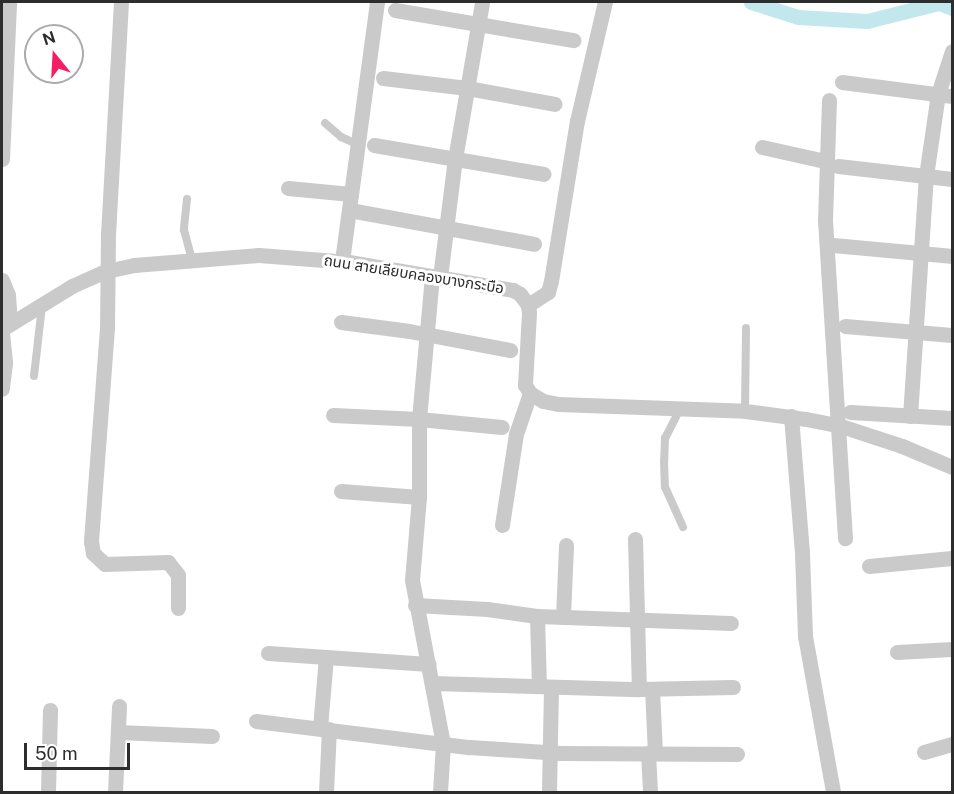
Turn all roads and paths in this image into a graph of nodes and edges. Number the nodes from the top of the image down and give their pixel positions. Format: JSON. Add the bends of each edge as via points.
{"nodes":[{"id":1,"x":9,"y":2,"type":"edge"},
{"id":2,"x":121,"y":2,"type":"edge"},
{"id":3,"x":377,"y":2,"type":"edge"},
{"id":4,"x":482,"y":2,"type":"edge"},
{"id":5,"x":605,"y":2,"type":"edge"},
{"id":6,"x":395,"y":10,"type":"dead end"},
{"id":7,"x":478,"y":24,"type":"junction"},
{"id":8,"x":573,"y":40,"type":"dead end"},
{"id":9,"x":952,"y":51,"type":"edge"},
{"id":10,"x":383,"y":78,"type":"dead end"},
{"id":11,"x":842,"y":82,"type":"dead end"},
{"id":12,"x":467,"y":88,"type":"junction"},
{"id":13,"x":945,"y":95,"type":"edge"},
{"id":14,"x":829,"y":100,"type":"dead end"},
{"id":15,"x":555,"y":104,"type":"dead end"},
{"id":16,"x":325,"y":123,"type":"dead end"},
{"id":17,"x":357,"y":144,"type":"junction"},
{"id":18,"x":374,"y":145,"type":"dead end"},
{"id":19,"x":762,"y":147,"type":"dead end"},
{"id":20,"x":2,"y":159,"type":"edge"},
{"id":21,"x":455,"y":159,"type":"junction"},
{"id":22,"x":832,"y":164,"type":"junction"},
{"id":23,"x":544,"y":174,"type":"dead end"},
{"id":24,"x":926,"y":176,"type":"junction"},
{"id":25,"x":952,"y":178,"type":"edge"},
{"id":26,"x":288,"y":188,"type":"dead end"},
{"id":27,"x":351,"y":194,"type":"junction"},
{"id":28,"x":187,"y":200,"type":"dead end"},
{"id":29,"x":355,"y":211,"type":"dead end"},
{"id":30,"x":445,"y":227,"type":"junction"},
{"id":31,"x":534,"y":244,"type":"dead end"},
{"id":32,"x":833,"y":245,"type":"dead end"},
{"id":33,"x":921,"y":252,"type":"junction"},
{"id":34,"x":952,"y":256,"type":"edge"},
{"id":35,"x":192,"y":259,"type":"junction"},
{"id":36,"x":342,"y":261,"type":"junction"},
{"id":37,"x":106,"y":271,"type":"junction"},
{"id":38,"x":436,"y":277,"type":"junction"},
{"id":39,"x":2,"y":280,"type":"edge"},
{"id":40,"x":42,"y":304,"type":"junction"},
{"id":41,"x":528,"y":305,"type":"junction"},
{"id":42,"x":341,"y":322,"type":"dead end"},
{"id":43,"x":845,"y":326,"type":"dead end"},
{"id":44,"x":746,"y":328,"type":"dead end"},
{"id":45,"x":4,"y":329,"type":"edge"},
{"id":46,"x":915,"y":331,"type":"junction"},
{"id":47,"x":428,"y":334,"type":"junction"},
{"id":48,"x":952,"y":335,"type":"edge"},
{"id":49,"x":510,"y":350,"type":"dead end"},
{"id":50,"x":34,"y":376,"type":"dead end"},
{"id":51,"x":2,"y":389,"type":"edge"},
{"id":52,"x":530,"y":393,"type":"junction"},
{"id":53,"x":680,"y":408,"type":"junction"},
{"id":54,"x":746,"y":411,"type":"junction"},
{"id":55,"x":850,"y":412,"type":"dead end"},
{"id":56,"x":333,"y":415,"type":"dead end"},
{"id":57,"x":791,"y":416,"type":"junction"},
{"id":58,"x":910,"y":416,"type":"junction"},
{"id":59,"x":952,"y":418,"type":"edge"},
{"id":60,"x":419,"y":419,"type":"junction"},
{"id":61,"x":838,"y":425,"type":"junction"},
{"id":62,"x":502,"y":427,"type":"dead end"},
{"id":63,"x":952,"y":467,"type":"edge"},
{"id":64,"x":341,"y":491,"type":"dead end"},
{"id":65,"x":419,"y":497,"type":"junction"},
{"id":66,"x":502,"y":525,"type":"dead end"},
{"id":67,"x":683,"y":527,"type":"dead end"},
{"id":68,"x":845,"y":538,"type":"dead end"},
{"id":69,"x":635,"y":539,"type":"dead end"},
{"id":70,"x":566,"y":545,"type":"dead end"},
{"id":71,"x":952,"y":558,"type":"edge"},
{"id":72,"x":869,"y":566,"type":"dead end"},
{"id":73,"x":415,"y":605,"type":"junction"},
{"id":74,"x":178,"y":608,"type":"dead end"},
{"id":75,"x":537,"y":616,"type":"junction"},
{"id":76,"x":563,"y":617,"type":"junction"},
{"id":77,"x":637,"y":621,"type":"junction"},
{"id":78,"x":731,"y":623,"type":"dead end"},
{"id":79,"x":952,"y":649,"type":"edge"},
{"id":80,"x":897,"y":652,"type":"dead end"},
{"id":81,"x":268,"y":653,"type":"dead end"},
{"id":82,"x":326,"y":657,"type":"junction"},
{"id":83,"x":429,"y":664,"type":"junction"},
{"id":84,"x":432,"y":683,"type":"junction"},
{"id":85,"x":545,"y":686,"type":"junction"},
{"id":86,"x":733,"y":687,"type":"dead end"},
{"id":87,"x":646,"y":689,"type":"junction"},
{"id":88,"x":119,"y":706,"type":"dead end"},
{"id":89,"x":51,"y":710,"type":"dead end"},
{"id":90,"x":256,"y":721,"type":"dead end"},
{"id":91,"x":325,"y":729,"type":"junction"},
{"id":92,"x":118,"y":732,"type":"junction"},
{"id":93,"x":212,"y":736,"type":"dead end"},
{"id":94,"x":443,"y":744,"type":"junction"},
{"id":95,"x":952,"y":744,"type":"edge"},
{"id":96,"x":551,"y":752,"type":"junction"},
{"id":97,"x":924,"y":752,"type":"dead end"},
{"id":98,"x":651,"y":753,"type":"junction"},
{"id":99,"x":737,"y":754,"type":"dead end"},
{"id":100,"x":48,"y":792,"type":"edge"},
{"id":101,"x":115,"y":792,"type":"edge"},
{"id":102,"x":326,"y":792,"type":"edge"},
{"id":103,"x":440,"y":792,"type":"edge"},
{"id":104,"x":549,"y":792,"type":"edge"},
{"id":105,"x":650,"y":792,"type":"edge"},
{"id":106,"x":833,"y":792,"type":"edge"}],
"edges":[{"from":1,"to":20,"type":"street"},
{"from":2,"to":37,"type":"street"},
{"from":3,"to":17,"type":"street"},
{"from":4,"to":7,"type":"street"},
{"from":5,"to":41,"type":"street","via":[[577,121],[551,281],[548,292]]},
{"from":6,"to":7,"type":"street"},
{"from":7,"to":8,"type":"street"},
{"from":7,"to":12,"type":"street"},
{"from":9,"to":13,"type":"street"},
{"from":10,"to":12,"type":"street"},
{"from":11,"to":13,"type":"street"},
{"from":12,"to":15,"type":"street"},
{"from":12,"to":21,"type":"street"},
{"from":13,"to":24,"type":"street"},
{"from":14,"to":22,"type":"street"},
{"from":16,"to":17,"type":"lane"},
{"from":17,"to":27,"type":"street"},
{"from":18,"to":21,"type":"street"},
{"from":19,"to":22,"type":"street"},
{"from":21,"to":23,"type":"street"},
{"from":21,"to":30,"type":"street"},
{"from":22,"to":24,"type":"street"},
{"from":22,"to":61,"type":"street","via":[[828,288]]},
{"from":24,"to":25,"type":"street"},
{"from":24,"to":33,"type":"street"},
{"from":26,"to":27,"type":"street"},
{"from":27,"to":36,"type":"street"},
{"from":28,"to":35,"type":"lane","via":[[184,230]]},
{"from":29,"to":30,"type":"street"},
{"from":30,"to":31,"type":"street"},
{"from":30,"to":38,"type":"street"},
{"from":32,"to":33,"type":"street"},
{"from":33,"to":34,"type":"street"},
{"from":33,"to":46,"type":"street"},
{"from":35,"to":36,"type":"street","name":"ถนน สายเลียบคลองบางกระบือ","via":[[259,255]]},
{"from":35,"to":37,"type":"street","name":"ถนน สายเลียบคลองบางกระบือ"},
{"from":36,"to":38,"type":"street","name":"ถนน สายเลียบคลองบางกระบือ"},
{"from":37,"to":40,"type":"street","name":"ถนน สายเลียบคลองบางกระบือ"},
{"from":37,"to":74,"type":"street","via":[[110,290],[93,553],[105,564],[168,562],[178,575]]},
{"from":38,"to":41,"type":"street","name":"ถนน สายเลียบคลองบางกระบือ","via":[[513,290]]},
{"from":38,"to":47,"type":"street"},
{"from":39,"to":45,"type":"street","via":[[8,295]]},
{"from":40,"to":45,"type":"street","name":"ถนน สายเลียบคลองบางกระบือ"},
{"from":40,"to":50,"type":"lane"},
{"from":41,"to":52,"type":"street","via":[[524,382]]},
{"from":42,"to":47,"type":"street"},
{"from":43,"to":46,"type":"street"},
{"from":44,"to":54,"type":"lane"},
{"from":45,"to":51,"type":"street"},
{"from":46,"to":48,"type":"street"},
{"from":46,"to":58,"type":"street"},
{"from":47,"to":49,"type":"street"},
{"from":47,"to":60,"type":"street"},
{"from":52,"to":53,"type":"street","via":[[558,404]]},
{"from":52,"to":66,"type":"street","via":[[516,435]]},
{"from":53,"to":54,"type":"street"},
{"from":53,"to":67,"type":"lane","via":[[665,438],[664,461],[666,487]]},
{"from":54,"to":57,"type":"street"},
{"from":55,"to":58,"type":"street"},
{"from":56,"to":60,"type":"street"},
{"from":57,"to":61,"type":"street"},
{"from":57,"to":106,"type":"street","via":[[805,636]]},
{"from":58,"to":59,"type":"street"},
{"from":60,"to":62,"type":"street"},
{"from":60,"to":65,"type":"street"},
{"from":61,"to":63,"type":"street"},
{"from":61,"to":68,"type":"street"},
{"from":64,"to":65,"type":"street"},
{"from":65,"to":73,"type":"street","via":[[412,580]]},
{"from":69,"to":77,"type":"street"},
{"from":70,"to":76,"type":"street"},
{"from":71,"to":72,"type":"street"},
{"from":73,"to":75,"type":"street"},
{"from":73,"to":83,"type":"street"},
{"from":75,"to":76,"type":"street"},
{"from":75,"to":85,"type":"street"},
{"from":76,"to":77,"type":"street"},
{"from":77,"to":78,"type":"street"},
{"from":77,"to":87,"type":"street"},
{"from":79,"to":80,"type":"street"},
{"from":81,"to":82,"type":"street"},
{"from":82,"to":83,"type":"street"},
{"from":82,"to":91,"type":"street"},
{"from":83,"to":84,"type":"street"},
{"from":84,"to":85,"type":"street"},
{"from":84,"to":94,"type":"street"},
{"from":85,"to":87,"type":"street"},
{"from":85,"to":96,"type":"street"},
{"from":86,"to":87,"type":"street"},
{"from":87,"to":98,"type":"street"},
{"from":88,"to":92,"type":"street"},
{"from":89,"to":100,"type":"street"},
{"from":90,"to":91,"type":"street"},
{"from":91,"to":94,"type":"street"},
{"from":91,"to":102,"type":"street"},
{"from":92,"to":93,"type":"street"},
{"from":92,"to":101,"type":"street"},
{"from":94,"to":96,"type":"street"},
{"from":94,"to":103,"type":"street"},
{"from":95,"to":97,"type":"street"},
{"from":96,"to":98,"type":"street"},
{"from":96,"to":104,"type":"street"},
{"from":98,"to":99,"type":"street"},
{"from":98,"to":105,"type":"street"}]}
